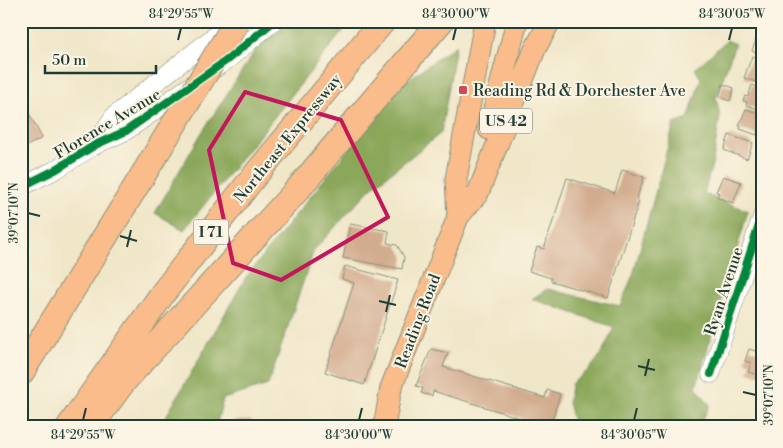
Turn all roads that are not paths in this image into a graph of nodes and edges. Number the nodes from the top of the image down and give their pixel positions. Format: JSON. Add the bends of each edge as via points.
{"nodes":[{"id":1,"x":232,"y":21,"type":"edge"},
{"id":2,"x":237,"y":21,"type":"edge"},
{"id":3,"x":274,"y":21,"type":"edge"},
{"id":4,"x":383,"y":21,"type":"edge"},
{"id":5,"x":435,"y":21,"type":"edge"},
{"id":6,"x":441,"y":21,"type":"edge"},
{"id":7,"x":485,"y":21,"type":"edge"},
{"id":8,"x":518,"y":21,"type":"edge"},
{"id":9,"x":550,"y":21,"type":"edge"},
{"id":10,"x":401,"y":70,"type":"junction"},
{"id":11,"x":95,"y":145,"type":"junction"},
{"id":12,"x":486,"y":173,"type":"junction"},
{"id":13,"x":21,"y":187,"type":"edge"},
{"id":14,"x":762,"y":216,"type":"edge"},
{"id":15,"x":458,"y":217,"type":"junction"},
{"id":16,"x":21,"y":373,"type":"edge"},
{"id":17,"x":711,"y":374,"type":"dead end"},
{"id":18,"x":69,"y":427,"type":"edge"},
{"id":19,"x":90,"y":427,"type":"edge"},
{"id":20,"x":384,"y":427,"type":"edge"}],
"edges":[{"from":1,"to":11,"type":"street","name":"Florence Avenue","via":[[114,116]]},
{"from":2,"to":16,"type":"highway","bridge":true},
{"from":3,"to":11,"type":"street","name":"Florence Avenue","via":[[227,60],[154,112],[126,131]]},
{"from":4,"to":18,"type":"highway","name":"Northeast Expressway","number":"I 71","via":[[163,293]]},
{"from":5,"to":10,"type":"highway"},
{"from":6,"to":10,"type":"highway"},
{"from":7,"to":15,"type":"main road","name":"Reading Road","number":"US 42","via":[[456,179]]},
{"from":8,"to":12,"type":"main road","via":[[482,151]]},
{"from":9,"to":12,"type":"main road","name":"Reading Road","number":"US 42","via":[[535,49]]},
{"from":10,"to":19,"type":"highway","via":[[298,190],[123,382]]},
{"from":11,"to":13,"type":"street","name":"Florence Avenue"},
{"from":12,"to":15,"type":"main road","name":"Reading Road","number":"US 42","via":[[478,193]]},
{"from":14,"to":17,"type":"street","name":"Ryan Avenue"},
{"from":15,"to":20,"type":"main road","name":"Reading Road","number":"US 42","via":[[391,388]]}]}
